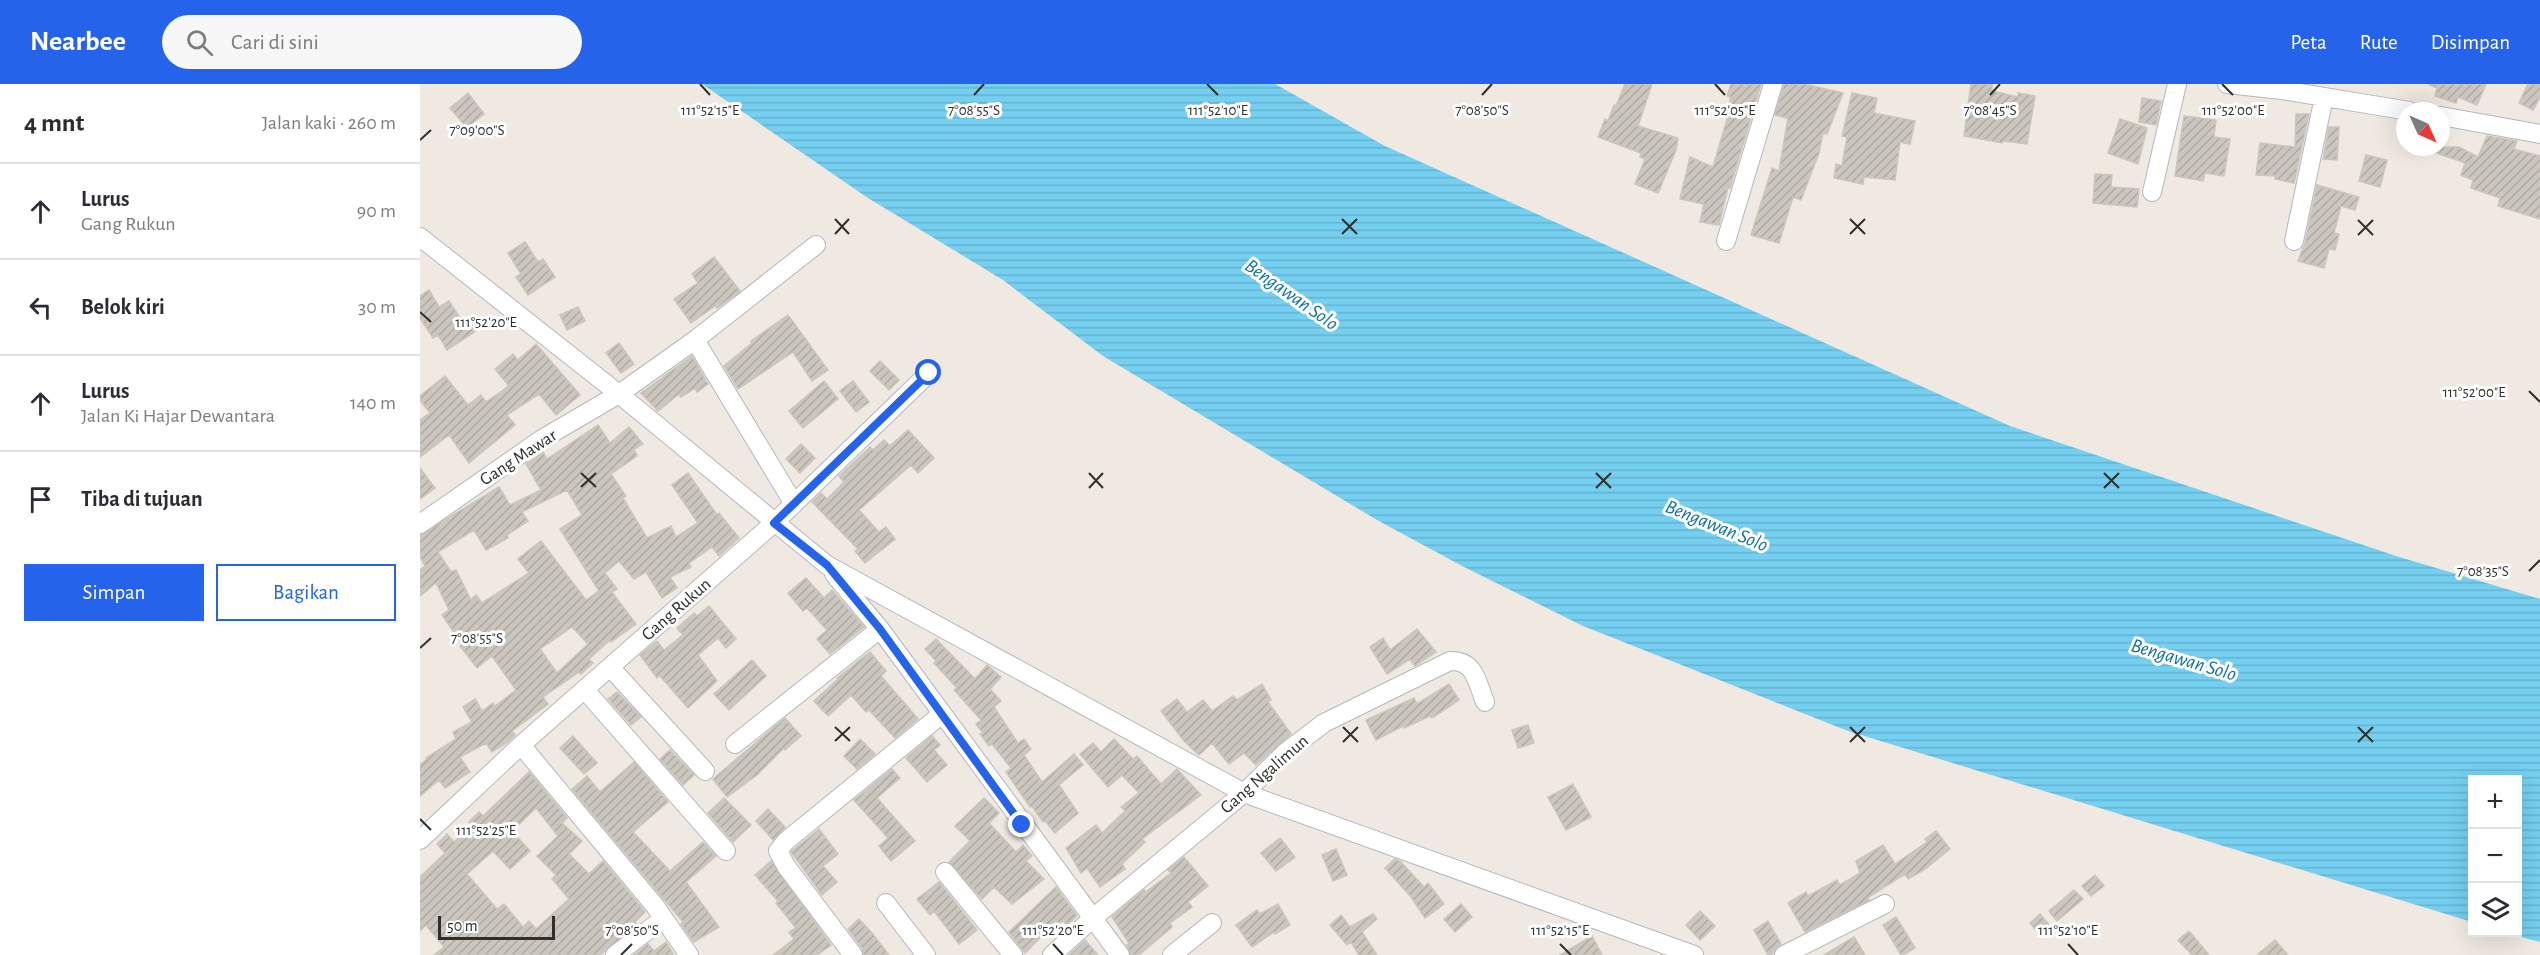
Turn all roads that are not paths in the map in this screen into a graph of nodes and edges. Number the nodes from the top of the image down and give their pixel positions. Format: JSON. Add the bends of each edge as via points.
{"nodes":[{"id":1,"x":1773,"y":84,"type":"edge"},
{"id":2,"x":2177,"y":84,"type":"edge"},
{"id":3,"x":2227,"y":84,"type":"edge"},
{"id":4,"x":2324,"y":97,"type":"junction"},
{"id":5,"x":2396,"y":109,"type":"edge"},
{"id":6,"x":2450,"y":118,"type":"edge"},
{"id":7,"x":2540,"y":134,"type":"edge"},
{"id":8,"x":2152,"y":192,"type":"dead end"},
{"id":9,"x":420,"y":237,"type":"edge"},
{"id":10,"x":1726,"y":241,"type":"dead end"},
{"id":11,"x":2294,"y":241,"type":"dead end"},
{"id":12,"x":816,"y":245,"type":"dead end"},
{"id":13,"x":695,"y":340,"type":"junction"},
{"id":14,"x":929,"y":373,"type":"dead end"},
{"id":15,"x":619,"y":394,"type":"junction"},
{"id":16,"x":794,"y":504,"type":"junction"},
{"id":17,"x":420,"y":523,"type":"edge"},
{"id":18,"x":774,"y":523,"type":"junction"},
{"id":19,"x":827,"y":565,"type":"junction"},
{"id":20,"x":880,"y":629,"type":"junction"},
{"id":21,"x":610,"y":667,"type":"junction"},
{"id":22,"x":585,"y":690,"type":"junction"},
{"id":23,"x":1485,"y":702,"type":"dead end"},
{"id":24,"x":942,"y":714,"type":"junction"},
{"id":25,"x":735,"y":744,"type":"dead end"},
{"id":26,"x":521,"y":745,"type":"junction"},
{"id":27,"x":705,"y":771,"type":"dead end"},
{"id":28,"x":1244,"y":793,"type":"junction"},
{"id":29,"x":420,"y":840,"type":"edge"},
{"id":30,"x":726,"y":851,"type":"dead end"},
{"id":31,"x":945,"y":872,"type":"dead end"},
{"id":32,"x":886,"y":903,"type":"dead end"},
{"id":33,"x":1885,"y":904,"type":"dead end"},
{"id":34,"x":1093,"y":918,"type":"junction"},
{"id":35,"x":663,"y":919,"type":"junction"},
{"id":36,"x":1212,"y":923,"type":"dead end"},
{"id":37,"x":615,"y":955,"type":"edge"},
{"id":38,"x":689,"y":955,"type":"edge"},
{"id":39,"x":853,"y":955,"type":"edge"},
{"id":40,"x":926,"y":955,"type":"edge"},
{"id":41,"x":1013,"y":955,"type":"edge"},
{"id":42,"x":1052,"y":955,"type":"edge"},
{"id":43,"x":1120,"y":955,"type":"edge"},
{"id":44,"x":1172,"y":955,"type":"edge"},
{"id":45,"x":1694,"y":955,"type":"edge"},
{"id":46,"x":1784,"y":955,"type":"edge"}],
"edges":[{"from":1,"to":10,"type":"street"},
{"from":2,"to":8,"type":"street"},
{"from":3,"to":4,"type":"street"},
{"from":4,"to":5,"type":"street"},
{"from":4,"to":11,"type":"street"},
{"from":6,"to":7,"type":"street"},
{"from":9,"to":15,"type":"street"},
{"from":12,"to":13,"type":"street","name":"Gang Mawar"},
{"from":13,"to":15,"type":"street","name":"Gang Mawar"},
{"from":13,"to":16,"type":"street"},
{"from":14,"to":16,"type":"street","name":"Gang Rukun"},
{"from":15,"to":17,"type":"street","name":"Gang Mawar","via":[[532,445]]},
{"from":15,"to":18,"type":"street"},
{"from":16,"to":18,"type":"street","name":"Gang Rukun"},
{"from":18,"to":19,"type":"street"},
{"from":18,"to":21,"type":"street","name":"Gang Rukun"},
{"from":19,"to":20,"type":"street"},
{"from":19,"to":28,"type":"street"},
{"from":20,"to":24,"type":"street"},
{"from":20,"to":25,"type":"street"},
{"from":21,"to":22,"type":"street","name":"Gang Rukun"},
{"from":21,"to":27,"type":"street"},
{"from":22,"to":26,"type":"street","name":"Gang Rukun"},
{"from":22,"to":30,"type":"street"},
{"from":23,"to":28,"type":"street","name":"Gang Ngalimun","via":[[1470,666],[1461,660],[1450,661],[1324,723],[1286,752]]},
{"from":24,"to":34,"type":"street"},
{"from":24,"to":39,"type":"street","via":[[778,851]]},
{"from":26,"to":29,"type":"street","name":"Gang Rukun"},
{"from":26,"to":35,"type":"street"},
{"from":28,"to":34,"type":"street","name":"Gang Ngalimun"},
{"from":28,"to":45,"type":"street"},
{"from":31,"to":41,"type":"street"},
{"from":32,"to":40,"type":"street"},
{"from":33,"to":46,"type":"street"},
{"from":34,"to":42,"type":"street","name":"Gang Ngalimun"},
{"from":34,"to":43,"type":"street"},
{"from":35,"to":37,"type":"street"},
{"from":35,"to":38,"type":"street"},
{"from":36,"to":44,"type":"street"}]}
